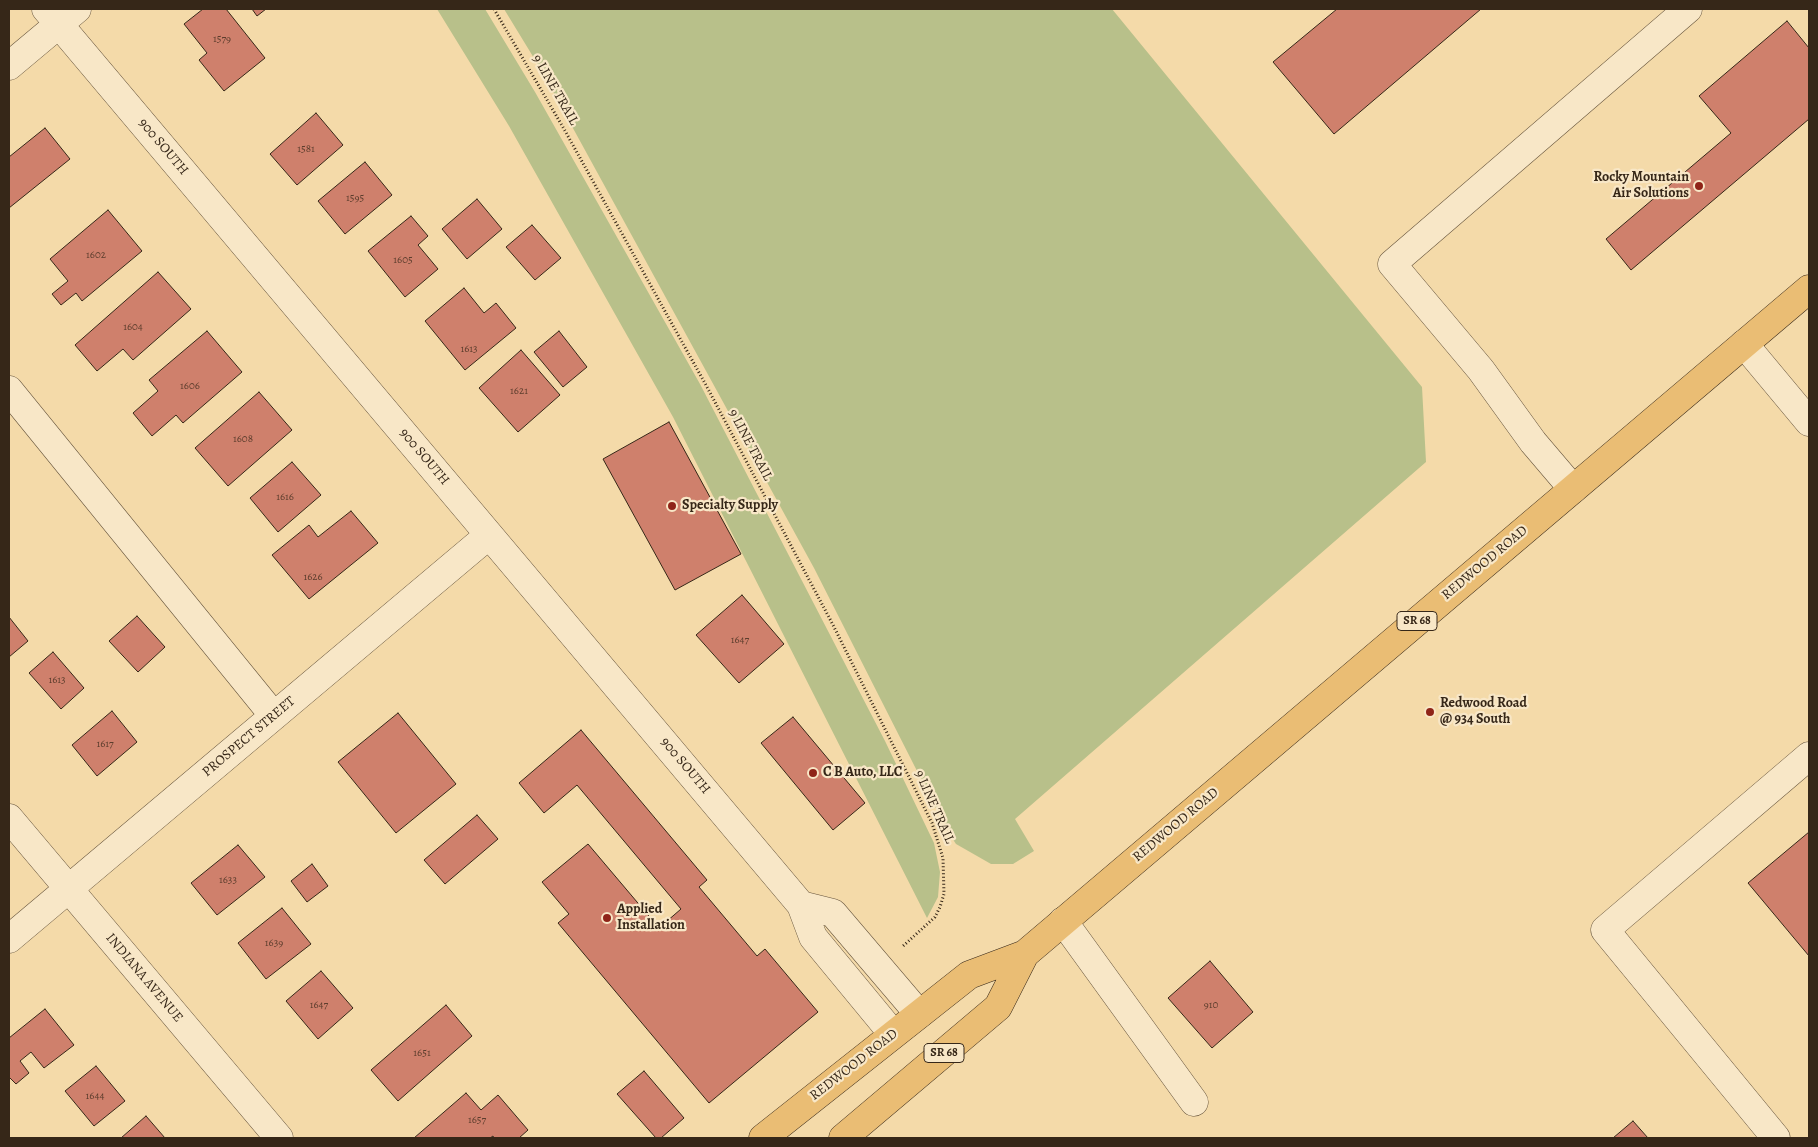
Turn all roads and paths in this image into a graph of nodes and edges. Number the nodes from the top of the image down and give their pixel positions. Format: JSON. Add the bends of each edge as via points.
{"nodes":[{"id":1,"x":494,"y":9,"type":"edge"},
{"id":2,"x":1688,"y":9,"type":"edge"},
{"id":3,"x":61,"y":14,"type":"edge"},
{"id":4,"x":9,"y":66,"type":"edge"},
{"id":5,"x":1809,"y":289,"type":"edge"},
{"id":6,"x":1744,"y":344,"type":"junction"},
{"id":7,"x":9,"y":390,"type":"edge"},
{"id":8,"x":1809,"y":422,"type":"edge"},
{"id":9,"x":1572,"y":489,"type":"junction"},
{"id":10,"x":490,"y":535,"type":"junction"},
{"id":11,"x":274,"y":716,"type":"junction"},
{"id":12,"x":1809,"y":756,"type":"edge"},
{"id":13,"x":9,"y":818,"type":"edge"},
{"id":14,"x":68,"y":889,"type":"junction"},
{"id":15,"x":802,"y":905,"type":"junction"},
{"id":16,"x":1063,"y":921,"type":"junction"},
{"id":17,"x":9,"y":939,"type":"edge"},
{"id":18,"x":898,"y":950,"type":"dead end"},
{"id":19,"x":1025,"y":954,"type":"junction"},
{"id":20,"x":919,"y":1014,"type":"junction"},
{"id":21,"x":893,"y":1034,"type":"junction"},
{"id":22,"x":1194,"y":1102,"type":"dead end"},
{"id":23,"x":279,"y":1138,"type":"edge"},
{"id":24,"x":764,"y":1138,"type":"edge"},
{"id":25,"x":843,"y":1138,"type":"edge"},
{"id":26,"x":1776,"y":1138,"type":"edge"}],
"edges":[{"from":1,"to":18,"type":"path","name":"9 LINE TRAIL","via":[[564,128],[711,395],[832,623],[932,823],[943,858],[944,894],[935,917]]},
{"from":2,"to":9,"type":"street","via":[[1392,264]]},
{"from":3,"to":4,"type":"street"},
{"from":3,"to":10,"type":"street","name":"900 SOUTH"},
{"from":5,"to":6,"type":"main road","name":"REDWOOD ROAD","number":"SR 68"},
{"from":6,"to":8,"type":"street"},
{"from":6,"to":9,"type":"main road","name":"REDWOOD ROAD","number":"SR 68"},
{"from":7,"to":11,"type":"street"},
{"from":9,"to":16,"type":"main road","name":"REDWOOD ROAD","number":"SR 68"},
{"from":10,"to":11,"type":"street","name":"PROSPECT STREET"},
{"from":10,"to":15,"type":"street","name":"900 SOUTH"},
{"from":11,"to":14,"type":"street","name":"PROSPECT STREET"},
{"from":12,"to":26,"type":"street","via":[[1605,930]]},
{"from":13,"to":14,"type":"street","name":"INDIANA AVENUE"},
{"from":14,"to":17,"type":"street","name":"PROSPECT STREET"},
{"from":14,"to":23,"type":"street","name":"INDIANA AVENUE"},
{"from":15,"to":20,"type":"street","via":[[834,913]]},
{"from":15,"to":21,"type":"street","name":"900 SOUTH","via":[[813,937]]},
{"from":16,"to":19,"type":"main road","name":"REDWOOD ROAD","number":"SR 68"},
{"from":16,"to":22,"type":"street"},
{"from":19,"to":20,"type":"main road","name":"REDWOOD ROAD","number":"SR 68","via":[[969,975]]},
{"from":19,"to":25,"type":"main road","name":"REDWOOD ROAD","number":"SR 68","via":[[998,1007]]},
{"from":20,"to":21,"type":"main road","name":"REDWOOD ROAD","number":"SR 68"},
{"from":21,"to":24,"type":"main road","name":"REDWOOD ROAD","number":"SR 68"}]}
